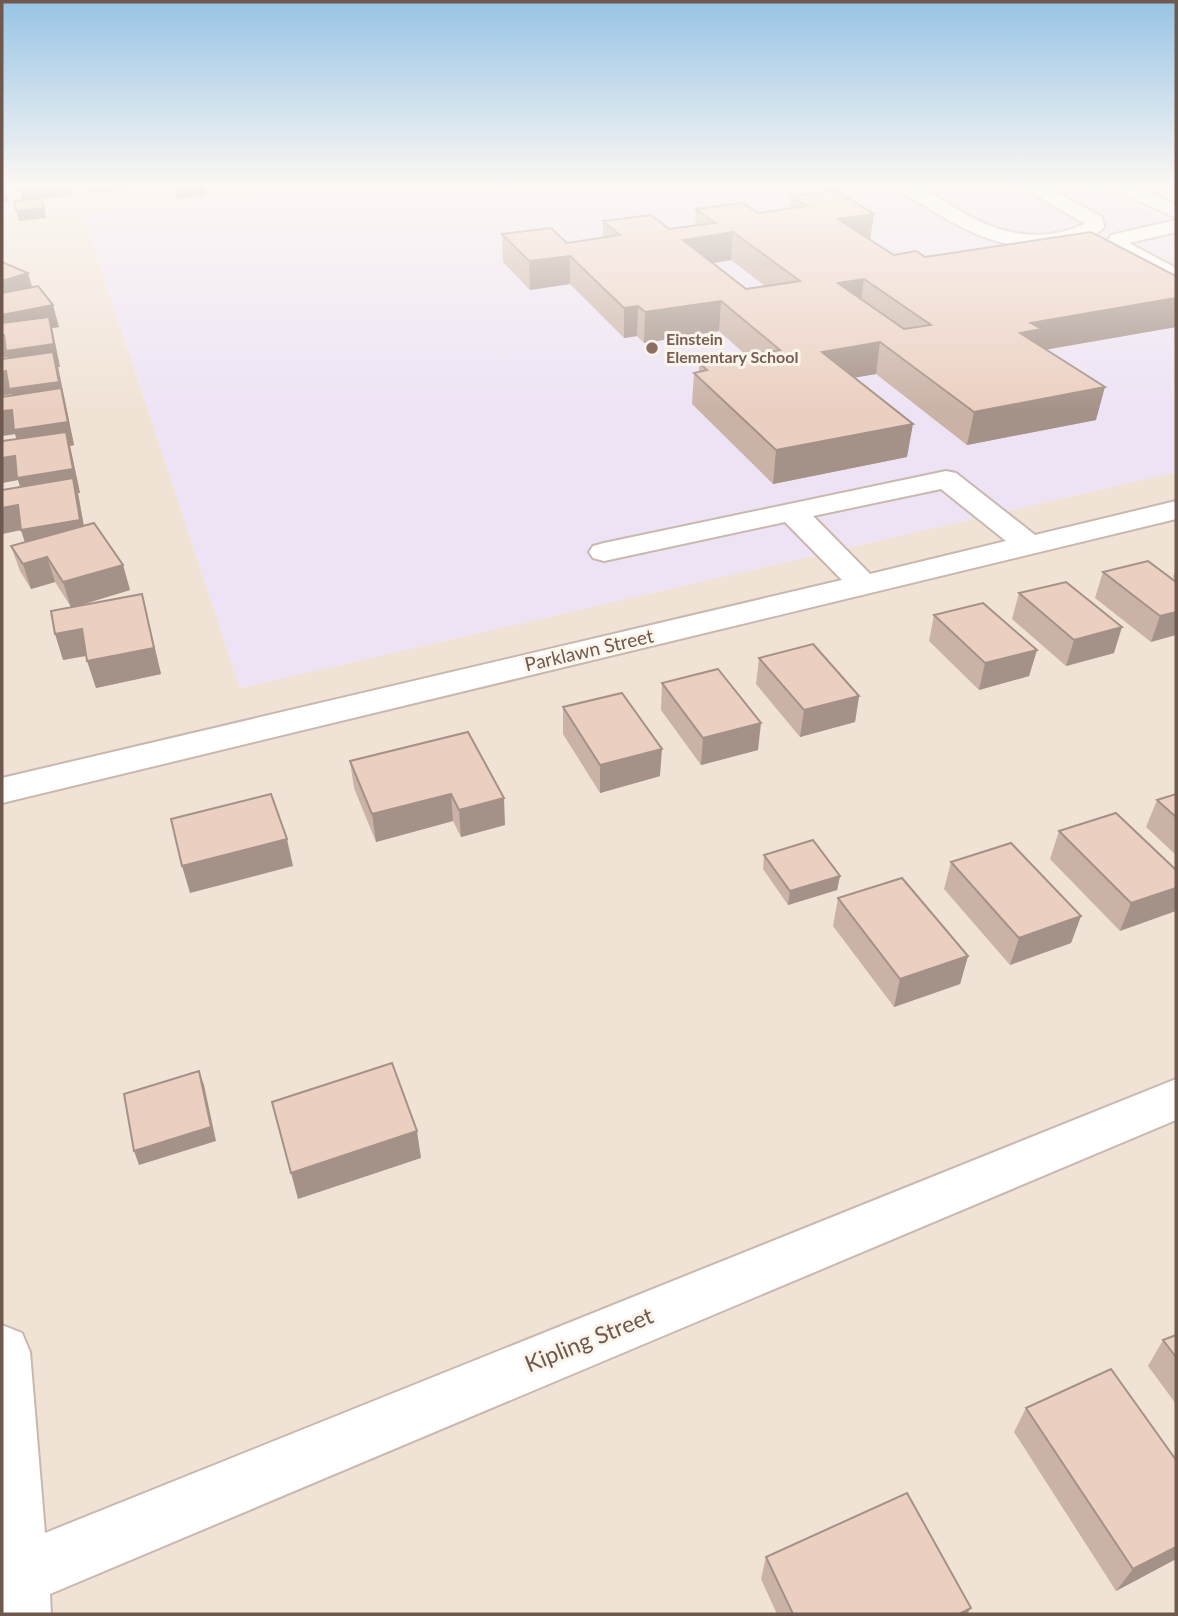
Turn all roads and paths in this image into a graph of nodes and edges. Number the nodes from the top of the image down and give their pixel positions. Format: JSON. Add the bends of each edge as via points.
{"nodes":[{"id":1,"x":1149,"y":261,"type":"edge"},
{"id":2,"x":1176,"y":276,"type":"edge"},
{"id":3,"x":1176,"y":510,"type":"edge"},
{"id":4,"x":792,"y":512,"type":"junction"},
{"id":5,"x":1029,"y":545,"type":"junction"},
{"id":6,"x":604,"y":552,"type":"dead end"},
{"id":7,"x":863,"y":584,"type":"junction"},
{"id":8,"x":2,"y":791,"type":"edge"},
{"id":9,"x":1176,"y":1099,"type":"edge"},
{"id":10,"x":2,"y":1352,"type":"edge"},
{"id":11,"x":12,"y":1591,"type":"edge"}],
"edges":[{"from":1,"to":2,"type":"street"},
{"from":3,"to":5,"type":"street","name":"Parklawn Street"},
{"from":4,"to":5,"type":"street","via":[[946,480]]},
{"from":4,"to":6,"type":"street"},
{"from":4,"to":7,"type":"street"},
{"from":5,"to":7,"type":"street","name":"Parklawn Street"},
{"from":7,"to":8,"type":"street","name":"Parklawn Street"},
{"from":9,"to":11,"type":"street","name":"Kipling Street"},
{"from":10,"to":11,"type":"street"}]}
